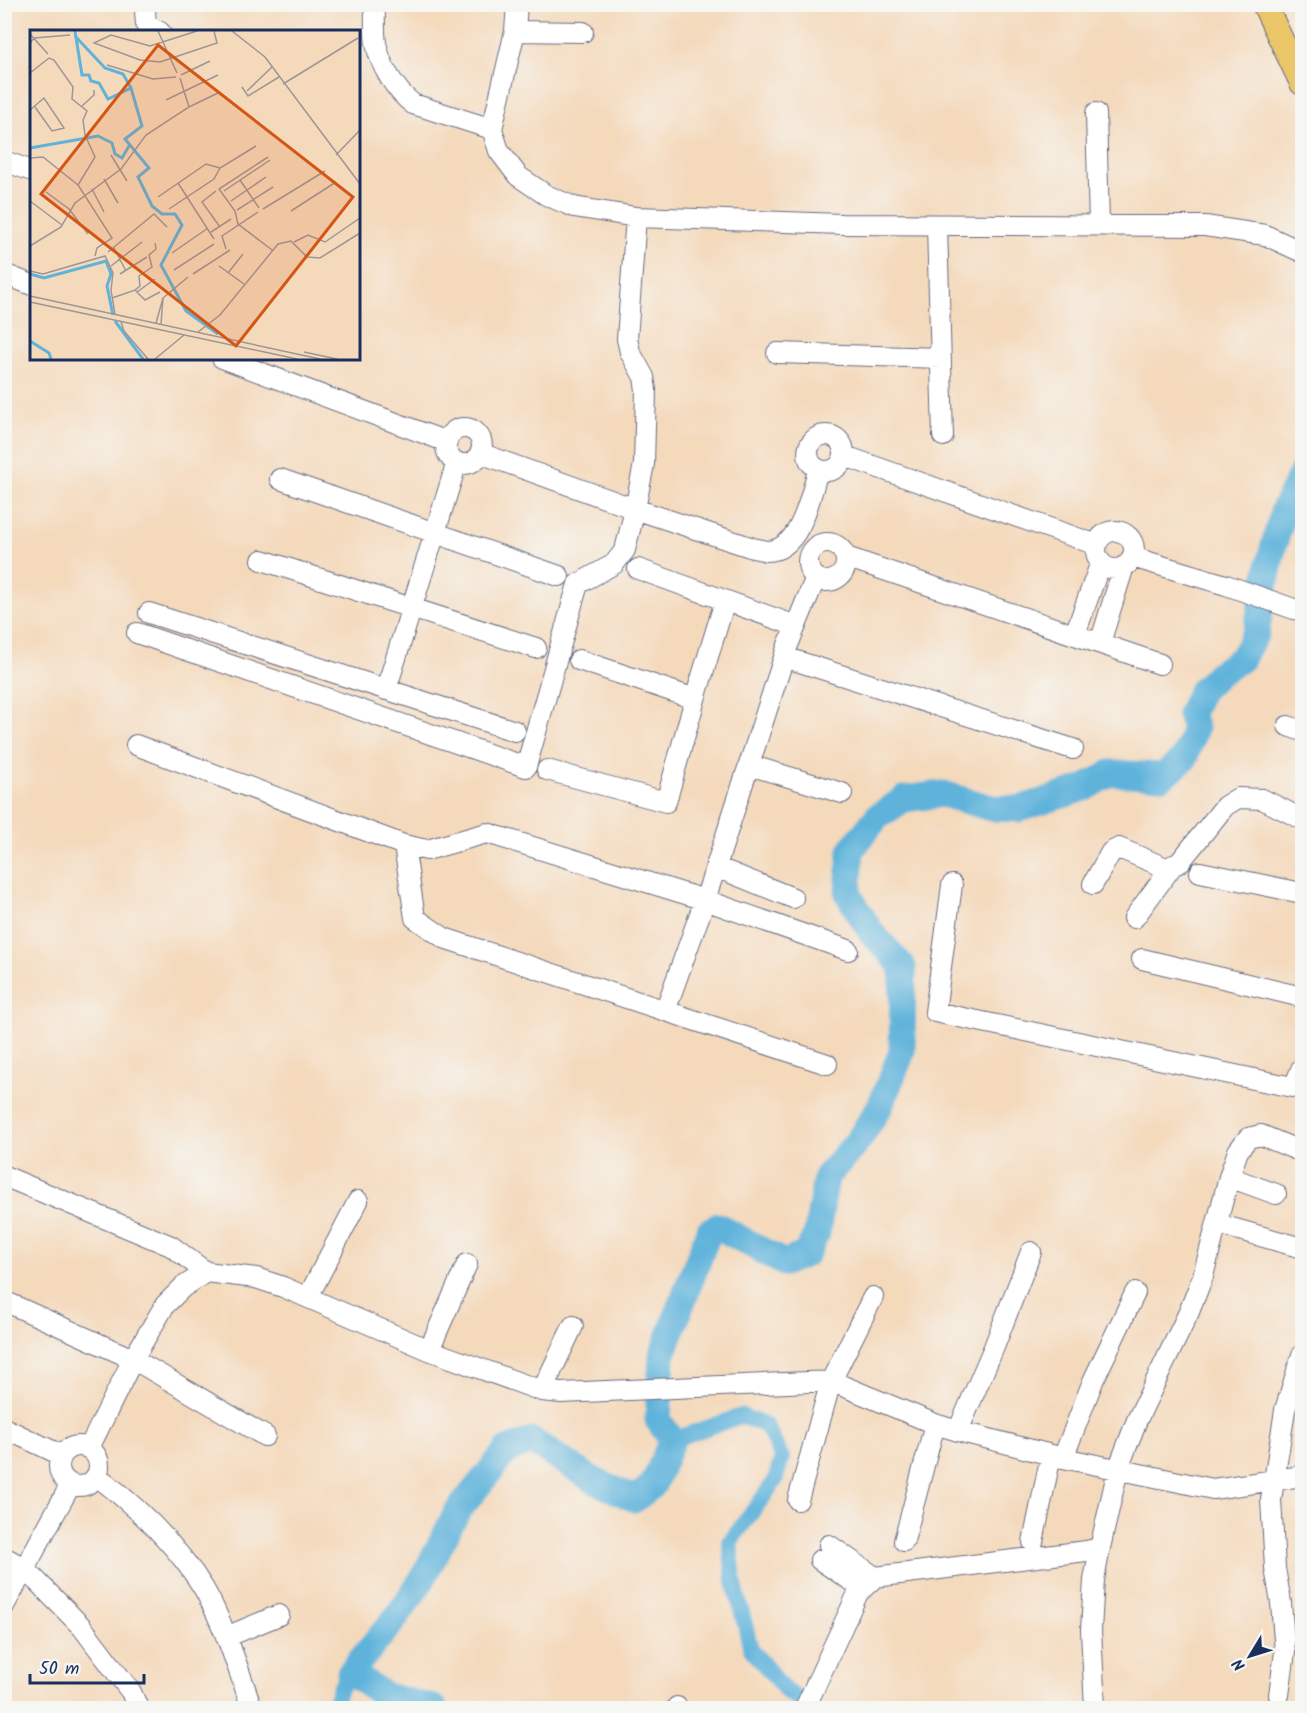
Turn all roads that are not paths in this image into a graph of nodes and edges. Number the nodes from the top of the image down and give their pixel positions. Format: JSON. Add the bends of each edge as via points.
{"nodes":[{"id":1,"x":147,"y":4,"type":"edge"},
{"id":2,"x":375,"y":4,"type":"edge"},
{"id":3,"x":517,"y":4,"type":"edge"},
{"id":4,"x":1264,"y":4,"type":"edge"},
{"id":5,"x":156,"y":30,"type":"edge"},
{"id":6,"x":514,"y":31,"type":"junction"},
{"id":7,"x":583,"y":32,"type":"dead end"},
{"id":8,"x":1302,"y":83,"type":"edge"},
{"id":9,"x":1096,"y":113,"type":"dead end"},
{"id":10,"x":492,"y":129,"type":"junction"},
{"id":11,"x":4,"y":161,"type":"edge"},
{"id":12,"x":30,"y":170,"type":"edge"},
{"id":13,"x":636,"y":217,"type":"junction"},
{"id":14,"x":1099,"y":224,"type":"junction"},
{"id":15,"x":937,"y":225,"type":"junction"},
{"id":16,"x":1302,"y":252,"type":"edge"},
{"id":17,"x":4,"y":274,"type":"edge"},
{"id":18,"x":30,"y":284,"type":"edge"},
{"id":19,"x":777,"y":353,"type":"dead end"},
{"id":20,"x":941,"y":358,"type":"junction"},
{"id":21,"x":227,"y":360,"type":"edge"},
{"id":22,"x":943,"y":436,"type":"dead end"},
{"id":23,"x":447,"y":442,"type":"junction"},
{"id":24,"x":480,"y":453,"type":"junction"},
{"id":25,"x":845,"y":456,"type":"junction"},
{"id":26,"x":457,"y":462,"type":"junction"},
{"id":27,"x":818,"y":470,"type":"junction"},
{"id":28,"x":280,"y":479,"type":"dead end"},
{"id":29,"x":635,"y":509,"type":"junction"},
{"id":30,"x":435,"y":532,"type":"junction"},
{"id":31,"x":1099,"y":553,"type":"junction"},
{"id":32,"x":846,"y":557,"type":"junction"},
{"id":33,"x":262,"y":560,"type":"dead end"},
{"id":34,"x":1128,"y":562,"type":"junction"},
{"id":35,"x":638,"y":569,"type":"dead end"},
{"id":36,"x":559,"y":576,"type":"dead end"},
{"id":37,"x":816,"y":578,"type":"junction"},
{"id":38,"x":725,"y":601,"type":"junction"},
{"id":39,"x":412,"y":608,"type":"junction"},
{"id":40,"x":1298,"y":610,"type":"edge"},
{"id":41,"x":149,"y":613,"type":"dead end"},
{"id":42,"x":796,"y":626,"type":"junction"},
{"id":43,"x":137,"y":633,"type":"dead end"},
{"id":44,"x":1075,"y":634,"type":"junction"},
{"id":45,"x":1100,"y":643,"type":"junction"},
{"id":46,"x":536,"y":648,"type":"dead end"},
{"id":47,"x":784,"y":657,"type":"junction"},
{"id":48,"x":579,"y":660,"type":"dead end"},
{"id":49,"x":1160,"y":664,"type":"dead end"},
{"id":50,"x":386,"y":690,"type":"junction"},
{"id":51,"x":695,"y":699,"type":"junction"},
{"id":52,"x":515,"y":731,"type":"dead end"},
{"id":53,"x":136,"y":746,"type":"dead end"},
{"id":54,"x":1073,"y":749,"type":"dead end"},
{"id":55,"x":749,"y":765,"type":"junction"},
{"id":56,"x":547,"y":770,"type":"dead end"},
{"id":57,"x":842,"y":793,"type":"dead end"},
{"id":58,"x":1302,"y":819,"type":"edge"},
{"id":59,"x":404,"y":845,"type":"junction"},
{"id":60,"x":1173,"y":865,"type":"junction"},
{"id":61,"x":716,"y":867,"type":"junction"},
{"id":62,"x":1200,"y":872,"type":"dead end"},
{"id":63,"x":1093,"y":884,"type":"dead end"},
{"id":64,"x":952,"y":885,"type":"dead end"},
{"id":65,"x":1302,"y":893,"type":"edge"},
{"id":66,"x":793,"y":898,"type":"dead end"},
{"id":67,"x":705,"y":900,"type":"junction"},
{"id":68,"x":1134,"y":918,"type":"dead end"},
{"id":69,"x":848,"y":950,"type":"dead end"},
{"id":70,"x":1142,"y":958,"type":"dead end"},
{"id":71,"x":1302,"y":997,"type":"edge"},
{"id":72,"x":665,"y":1011,"type":"junction"},
{"id":73,"x":827,"y":1064,"type":"dead end"},
{"id":74,"x":1302,"y":1067,"type":"edge"},
{"id":75,"x":1298,"y":1088,"type":"edge"},
{"id":76,"x":1302,"y":1152,"type":"edge"},
{"id":77,"x":4,"y":1176,"type":"edge"},
{"id":78,"x":1229,"y":1177,"type":"junction"},
{"id":79,"x":1276,"y":1194,"type":"dead end"},
{"id":80,"x":358,"y":1202,"type":"dead end"},
{"id":81,"x":1218,"y":1224,"type":"junction"},
{"id":82,"x":1302,"y":1248,"type":"edge"},
{"id":83,"x":1031,"y":1252,"type":"dead end"},
{"id":84,"x":467,"y":1264,"type":"dead end"},
{"id":85,"x":206,"y":1272,"type":"junction"},
{"id":86,"x":1135,"y":1293,"type":"dead end"},
{"id":87,"x":873,"y":1297,"type":"dead end"},
{"id":88,"x":308,"y":1298,"type":"junction"},
{"id":89,"x":4,"y":1301,"type":"edge"},
{"id":90,"x":573,"y":1326,"type":"dead end"},
{"id":91,"x":429,"y":1350,"type":"junction"},
{"id":92,"x":1302,"y":1355,"type":"edge"},
{"id":93,"x":133,"y":1359,"type":"junction"},
{"id":94,"x":831,"y":1381,"type":"junction"},
{"id":95,"x":542,"y":1391,"type":"junction"},
{"id":96,"x":934,"y":1424,"type":"junction"},
{"id":97,"x":4,"y":1428,"type":"edge"},
{"id":98,"x":958,"y":1431,"type":"junction"},
{"id":99,"x":265,"y":1436,"type":"dead end"},
{"id":100,"x":89,"y":1448,"type":"junction"},
{"id":101,"x":62,"y":1455,"type":"junction"},
{"id":102,"x":1057,"y":1456,"type":"junction"},
{"id":103,"x":1118,"y":1469,"type":"junction"},
{"id":104,"x":97,"y":1476,"type":"junction"},
{"id":105,"x":1302,"y":1476,"type":"edge"},
{"id":106,"x":1274,"y":1480,"type":"junction"},
{"id":107,"x":71,"y":1484,"type":"junction"},
{"id":108,"x":798,"y":1500,"type":"dead end"},
{"id":109,"x":904,"y":1541,"type":"dead end"},
{"id":110,"x":1033,"y":1542,"type":"dead end"},
{"id":111,"x":1100,"y":1548,"type":"junction"},
{"id":112,"x":825,"y":1552,"type":"dead end"},
{"id":113,"x":4,"y":1557,"type":"edge"},
{"id":114,"x":24,"y":1568,"type":"junction"},
{"id":115,"x":868,"y":1583,"type":"junction"},
{"id":116,"x":4,"y":1606,"type":"edge"},
{"id":117,"x":279,"y":1615,"type":"dead end"},
{"id":118,"x":226,"y":1637,"type":"junction"},
{"id":119,"x":1279,"y":1695,"type":"dead end"},
{"id":120,"x":809,"y":1702,"type":"edge"},
{"id":121,"x":138,"y":1708,"type":"edge"},
{"id":122,"x":252,"y":1708,"type":"edge"},
{"id":123,"x":1095,"y":1708,"type":"edge"}],
"edges":[{"from":1,"to":5,"type":"street","via":[[146,25]]},
{"from":2,"to":10,"type":"street","via":[[377,47],[394,87],[413,104]]},
{"from":3,"to":6,"type":"street"},
{"from":4,"to":8,"type":"main road"},
{"from":6,"to":7,"type":"street"},
{"from":6,"to":10,"type":"street"},
{"from":9,"to":14,"type":"street"},
{"from":10,"to":13,"type":"street","via":[[500,151],[518,176],[546,195],[574,207]]},
{"from":11,"to":12,"type":"street"},
{"from":13,"to":15,"type":"street"},
{"from":13,"to":29,"type":"street","via":[[627,339],[646,390],[644,464]]},
{"from":14,"to":15,"type":"street"},
{"from":14,"to":16,"type":"street","via":[[1206,226],[1265,235]]},
{"from":15,"to":20,"type":"street"},
{"from":17,"to":18,"type":"street"},
{"from":19,"to":20,"type":"street"},
{"from":20,"to":22,"type":"street"},
{"from":21,"to":23,"type":"street"},
{"from":23,"to":24,"type":"street","via":[[458,429],[470,430],[481,442]]},
{"from":23,"to":26,"type":"street","via":[[448,454]]},
{"from":24,"to":26,"type":"street","via":[[468,464]]},
{"from":24,"to":29,"type":"street"},
{"from":25,"to":27,"type":"street","via":[[835,470]]},
{"from":25,"to":27,"type":"street","via":[[843,445],[834,437],[816,438],[808,455]]},
{"from":25,"to":31,"type":"street"},
{"from":26,"to":30,"type":"street"},
{"from":27,"to":29,"type":"street","via":[[801,525],[793,537],[769,551]]},
{"from":28,"to":30,"type":"street"},
{"from":29,"to":43,"type":"street","via":[[625,550],[614,564],[578,584],[526,767]]},
{"from":30,"to":36,"type":"street"},
{"from":30,"to":39,"type":"street"},
{"from":31,"to":34,"type":"street","via":[[1112,568]]},
{"from":31,"to":34,"type":"street","via":[[1104,535],[1121,532],[1133,545]]},
{"from":31,"to":44,"type":"street"},
{"from":32,"to":37,"type":"street","via":[[840,577],[828,581]]},
{"from":32,"to":37,"type":"street","via":[[836,545],[818,546],[808,561]]},
{"from":32,"to":44,"type":"street"},
{"from":33,"to":39,"type":"street"},
{"from":34,"to":40,"type":"street","via":[[1226,585]]},
{"from":34,"to":45,"type":"street"},
{"from":35,"to":38,"type":"street"},
{"from":37,"to":42,"type":"street"},
{"from":38,"to":42,"type":"street"},
{"from":38,"to":51,"type":"street"},
{"from":39,"to":46,"type":"street"},
{"from":39,"to":50,"type":"street"},
{"from":41,"to":50,"type":"street"},
{"from":42,"to":47,"type":"street"},
{"from":44,"to":45,"type":"street"},
{"from":45,"to":49,"type":"street"},
{"from":47,"to":54,"type":"street"},
{"from":47,"to":55,"type":"street"},
{"from":48,"to":51,"type":"street"},
{"from":50,"to":52,"type":"street"},
{"from":51,"to":56,"type":"street","via":[[666,802]]},
{"from":53,"to":59,"type":"street"},
{"from":55,"to":57,"type":"street"},
{"from":55,"to":61,"type":"street"},
{"from":58,"to":60,"type":"street","via":[[1262,799],[1238,798],[1225,806],[1187,855]]},
{"from":59,"to":67,"type":"street","via":[[427,850],[487,833]]},
{"from":59,"to":72,"type":"street","via":[[415,918],[444,938]]},
{"from":60,"to":63,"type":"street","via":[[1166,868],[1119,848],[1111,852]]},
{"from":60,"to":68,"type":"street"},
{"from":61,"to":66,"type":"street"},
{"from":61,"to":67,"type":"street"},
{"from":62,"to":65,"type":"street"},
{"from":64,"to":75,"type":"street","via":[[935,1011]]},
{"from":67,"to":69,"type":"street"},
{"from":67,"to":72,"type":"street"},
{"from":70,"to":71,"type":"street"},
{"from":72,"to":73,"type":"street"},
{"from":74,"to":75,"type":"street"},
{"from":76,"to":78,"type":"street","via":[[1261,1135],[1248,1138],[1238,1151]]},
{"from":77,"to":85,"type":"street","via":[[171,1246]]},
{"from":78,"to":79,"type":"street"},
{"from":78,"to":81,"type":"street"},
{"from":80,"to":88,"type":"street"},
{"from":81,"to":82,"type":"street"},
{"from":81,"to":103,"type":"street","via":[[1189,1312]]},
{"from":83,"to":98,"type":"street"},
{"from":84,"to":91,"type":"street"},
{"from":85,"to":88,"type":"street","via":[[256,1278]]},
{"from":85,"to":93,"type":"street","via":[[165,1305]]},
{"from":86,"to":102,"type":"street"},
{"from":87,"to":94,"type":"street"},
{"from":88,"to":91,"type":"street"},
{"from":89,"to":93,"type":"street"},
{"from":90,"to":95,"type":"street"},
{"from":91,"to":95,"type":"street"},
{"from":92,"to":106,"type":"street","via":[[1285,1410]]},
{"from":93,"to":99,"type":"street"},
{"from":93,"to":100,"type":"street"},
{"from":94,"to":95,"type":"street"},
{"from":94,"to":96,"type":"street"},
{"from":94,"to":108,"type":"street"},
{"from":96,"to":98,"type":"street"},
{"from":96,"to":109,"type":"street"},
{"from":97,"to":101,"type":"street"},
{"from":98,"to":102,"type":"street"},
{"from":100,"to":101,"type":"street","via":[[77,1445]]},
{"from":100,"to":104,"type":"street","via":[[99,1464]]},
{"from":101,"to":107,"type":"street","via":[[59,1468]]},
{"from":102,"to":103,"type":"street"},
{"from":102,"to":110,"type":"street"},
{"from":103,"to":106,"type":"street","via":[[1213,1489]]},
{"from":103,"to":111,"type":"street"},
{"from":104,"to":107,"type":"street","via":[[82,1486]]},
{"from":104,"to":118,"type":"street","via":[[172,1546],[204,1590]]},
{"from":105,"to":106,"type":"street"},
{"from":106,"to":119,"type":"street","via":[[1271,1500],[1275,1569],[1285,1652]]},
{"from":107,"to":114,"type":"street"},
{"from":111,"to":115,"type":"street"},
{"from":111,"to":123,"type":"street","via":[[1091,1630]]},
{"from":112,"to":115,"type":"street"},
{"from":113,"to":114,"type":"street"},
{"from":114,"to":116,"type":"street"},
{"from":114,"to":121,"type":"street","via":[[82,1627],[131,1692]]},
{"from":115,"to":120,"type":"street","via":[[852,1605]]},
{"from":117,"to":118,"type":"street"},
{"from":118,"to":122,"type":"street"}]}
